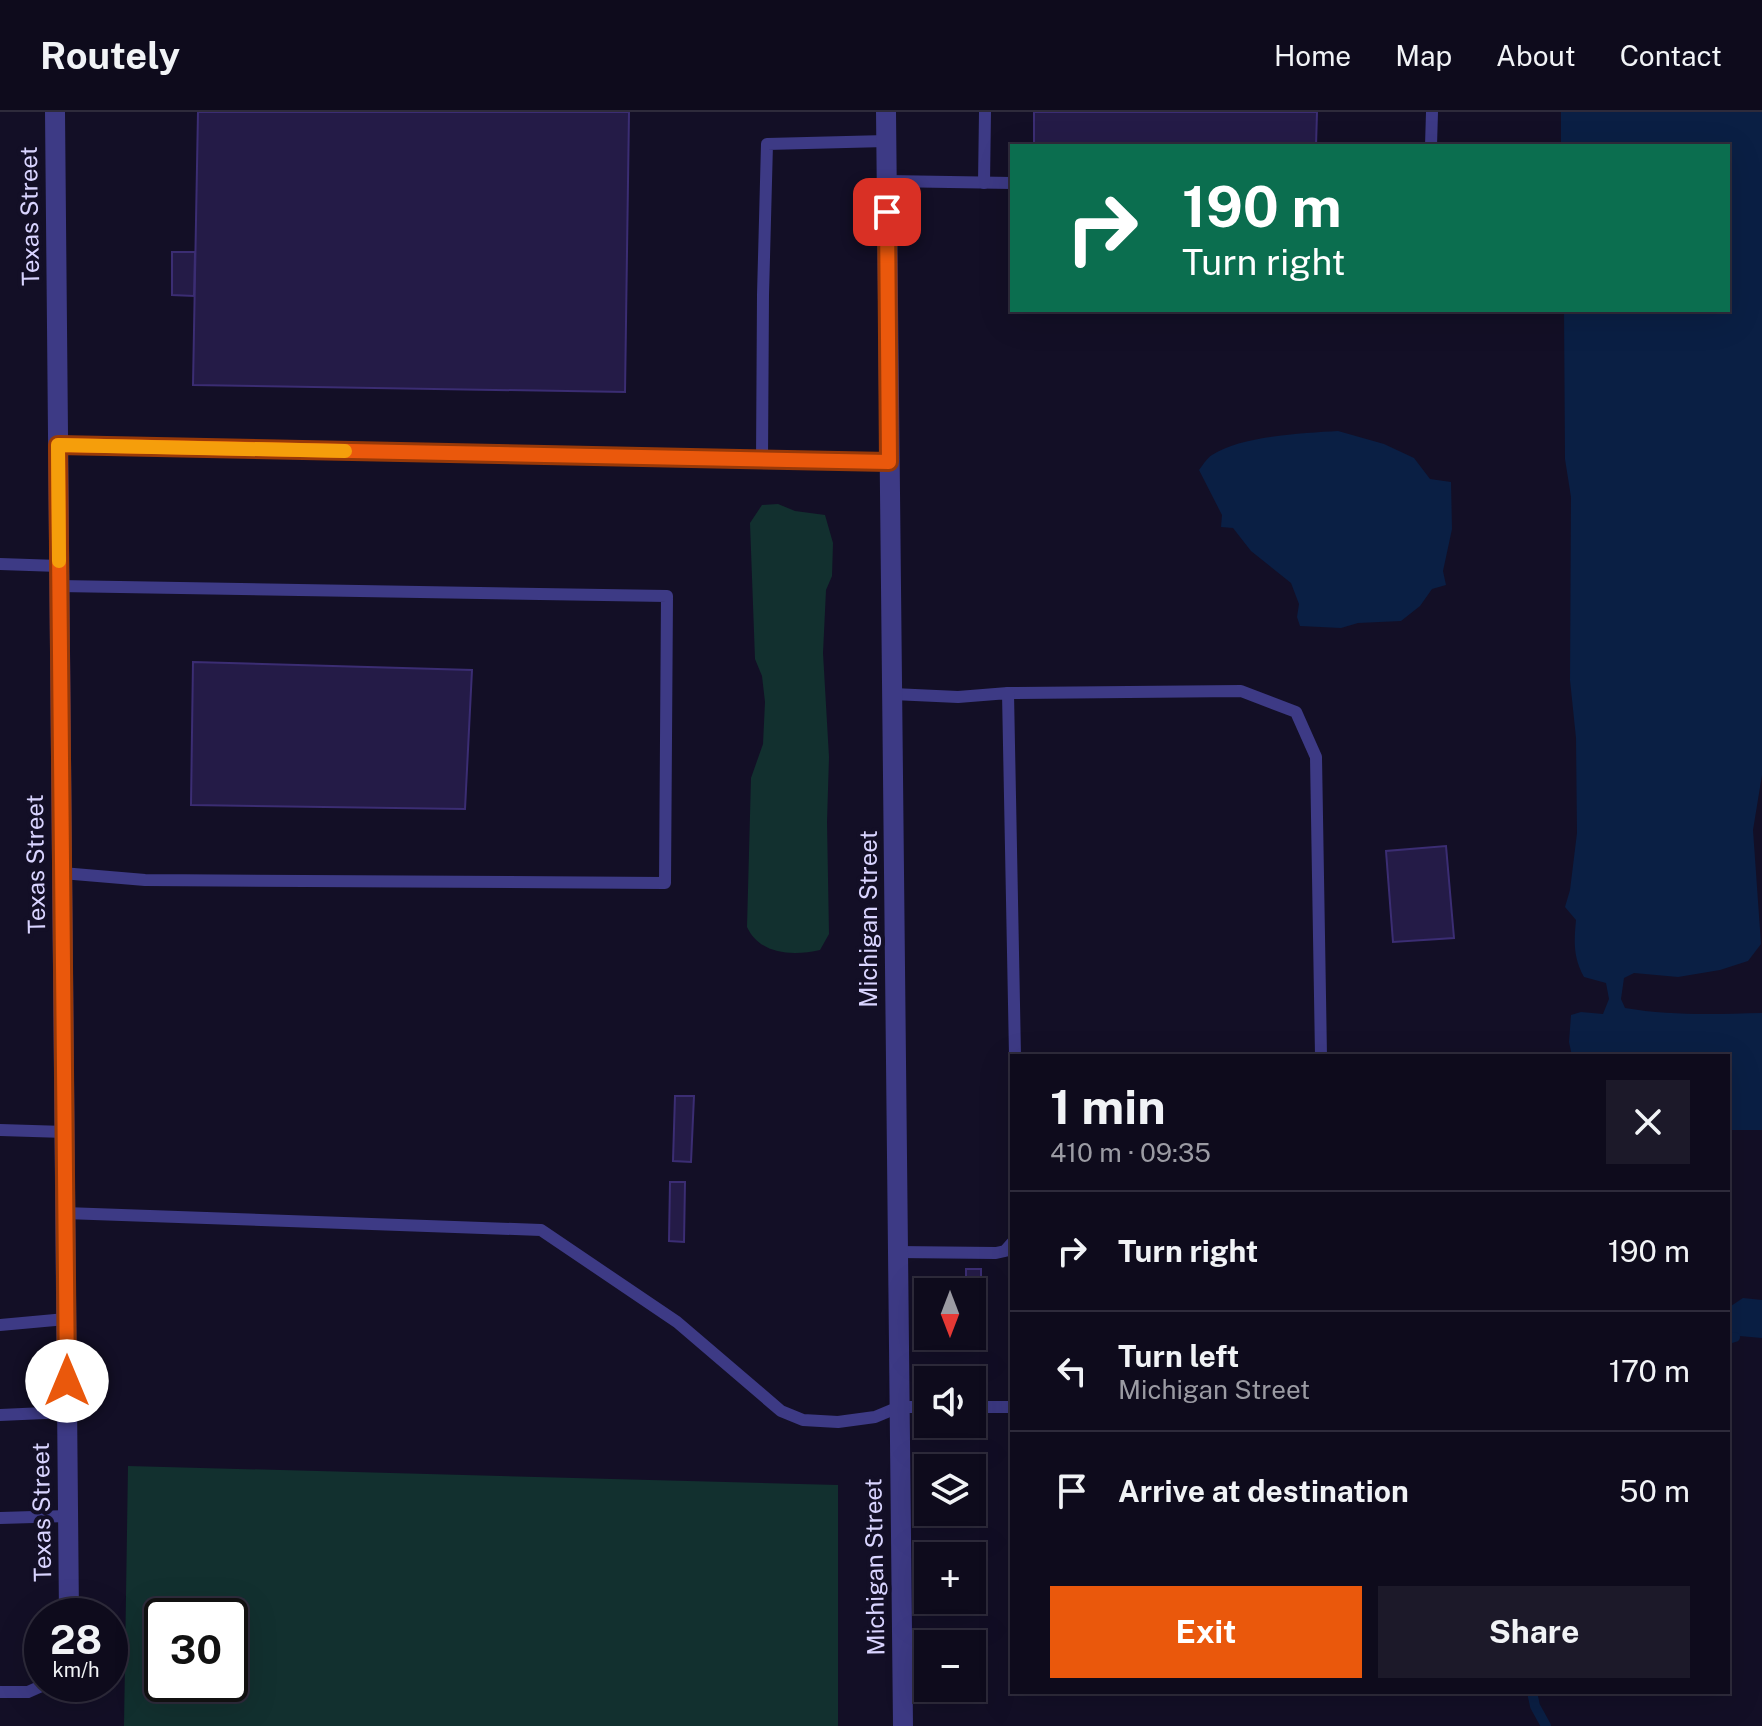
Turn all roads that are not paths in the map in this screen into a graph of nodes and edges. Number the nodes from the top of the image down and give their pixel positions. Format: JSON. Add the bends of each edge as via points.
{"nodes":[{"id":1,"x":55,"y":112,"type":"edge"},
{"id":2,"x":886,"y":112,"type":"edge"},
{"id":3,"x":985,"y":112,"type":"edge"},
{"id":4,"x":1432,"y":112,"type":"edge"},
{"id":5,"x":886,"y":141,"type":"junction"},
{"id":6,"x":1431,"y":144,"type":"edge"},
{"id":7,"x":887,"y":181,"type":"junction"},
{"id":8,"x":984,"y":183,"type":"junction"},
{"id":9,"x":1010,"y":183,"type":"edge"},
{"id":10,"x":58,"y":445,"type":"junction"},
{"id":11,"x":762,"y":459,"type":"junction"},
{"id":12,"x":889,"y":462,"type":"junction"},
{"id":13,"x":0,"y":564,"type":"edge"},
{"id":14,"x":59,"y":576,"type":"junction"},
{"id":15,"x":1008,"y":693,"type":"junction"},
{"id":16,"x":893,"y":694,"type":"junction"},
{"id":17,"x":62,"y":873,"type":"junction"},
{"id":18,"x":1015,"y":1054,"type":"edge"},
{"id":19,"x":1321,"y":1054,"type":"edge"},
{"id":20,"x":0,"y":1130,"type":"edge"},
{"id":21,"x":65,"y":1132,"type":"junction"},
{"id":22,"x":65,"y":1213,"type":"junction"},
{"id":23,"x":1010,"y":1245,"type":"edge"},
{"id":24,"x":897,"y":1252,"type":"junction"},
{"id":25,"x":66,"y":1319,"type":"junction"},
{"id":26,"x":0,"y":1325,"type":"edge"},
{"id":27,"x":899,"y":1407,"type":"junction"},
{"id":28,"x":914,"y":1407,"type":"edge"},
{"id":29,"x":986,"y":1407,"type":"edge"},
{"id":30,"x":1010,"y":1407,"type":"edge"},
{"id":31,"x":67,"y":1412,"type":"junction"},
{"id":32,"x":0,"y":1415,"type":"edge"},
{"id":33,"x":68,"y":1516,"type":"junction"},
{"id":34,"x":0,"y":1518,"type":"edge"},
{"id":35,"x":69,"y":1598,"type":"edge"},
{"id":36,"x":0,"y":1692,"type":"edge"},
{"id":37,"x":24,"y":1692,"type":"edge"},
{"id":38,"x":903,"y":1726,"type":"edge"}],
"edges":[{"from":1,"to":10,"type":"street","name":"Texas Street"},
{"from":2,"to":5,"type":"street","name":"Michigan Street"},
{"from":3,"to":8,"type":"lane"},
{"from":4,"to":6,"type":"lane"},
{"from":5,"to":7,"type":"street","name":"Michigan Street"},
{"from":5,"to":11,"type":"lane","via":[[767,144]]},
{"from":7,"to":8,"type":"lane"},
{"from":7,"to":12,"type":"street","name":"Michigan Street"},
{"from":8,"to":9,"type":"lane"},
{"from":10,"to":11,"type":"lane"},
{"from":10,"to":14,"type":"street","name":"Texas Street"},
{"from":11,"to":12,"type":"lane"},
{"from":12,"to":16,"type":"street","name":"Michigan Street"},
{"from":13,"to":14,"type":"lane"},
{"from":14,"to":17,"type":"street","name":"Texas Street"},
{"from":14,"to":17,"type":"lane","via":[[667,596],[665,883],[178,880]]},
{"from":15,"to":16,"type":"lane"},
{"from":15,"to":18,"type":"lane"},
{"from":15,"to":19,"type":"lane","via":[[1241,691],[1296,712],[1316,757]]},
{"from":16,"to":24,"type":"street","name":"Michigan Street"},
{"from":17,"to":21,"type":"street","name":"Texas Street"},
{"from":20,"to":21,"type":"lane"},
{"from":21,"to":22,"type":"street","name":"Texas Street"},
{"from":22,"to":25,"type":"street","name":"Texas Street"},
{"from":22,"to":27,"type":"lane","via":[[541,1230],[677,1322],[781,1411],[803,1420],[856,1422]]},
{"from":23,"to":24,"type":"lane","via":[[996,1253]]},
{"from":24,"to":27,"type":"street","name":"Michigan Street"},
{"from":25,"to":26,"type":"lane"},
{"from":25,"to":31,"type":"street","name":"Texas Street"},
{"from":27,"to":28,"type":"lane"},
{"from":27,"to":38,"type":"street","name":"Michigan Street"},
{"from":29,"to":30,"type":"lane"},
{"from":31,"to":32,"type":"lane"},
{"from":31,"to":33,"type":"street","name":"Texas Street"},
{"from":33,"to":34,"type":"lane"},
{"from":33,"to":35,"type":"street","name":"Texas Street"},
{"from":36,"to":37,"type":"lane"}]}
